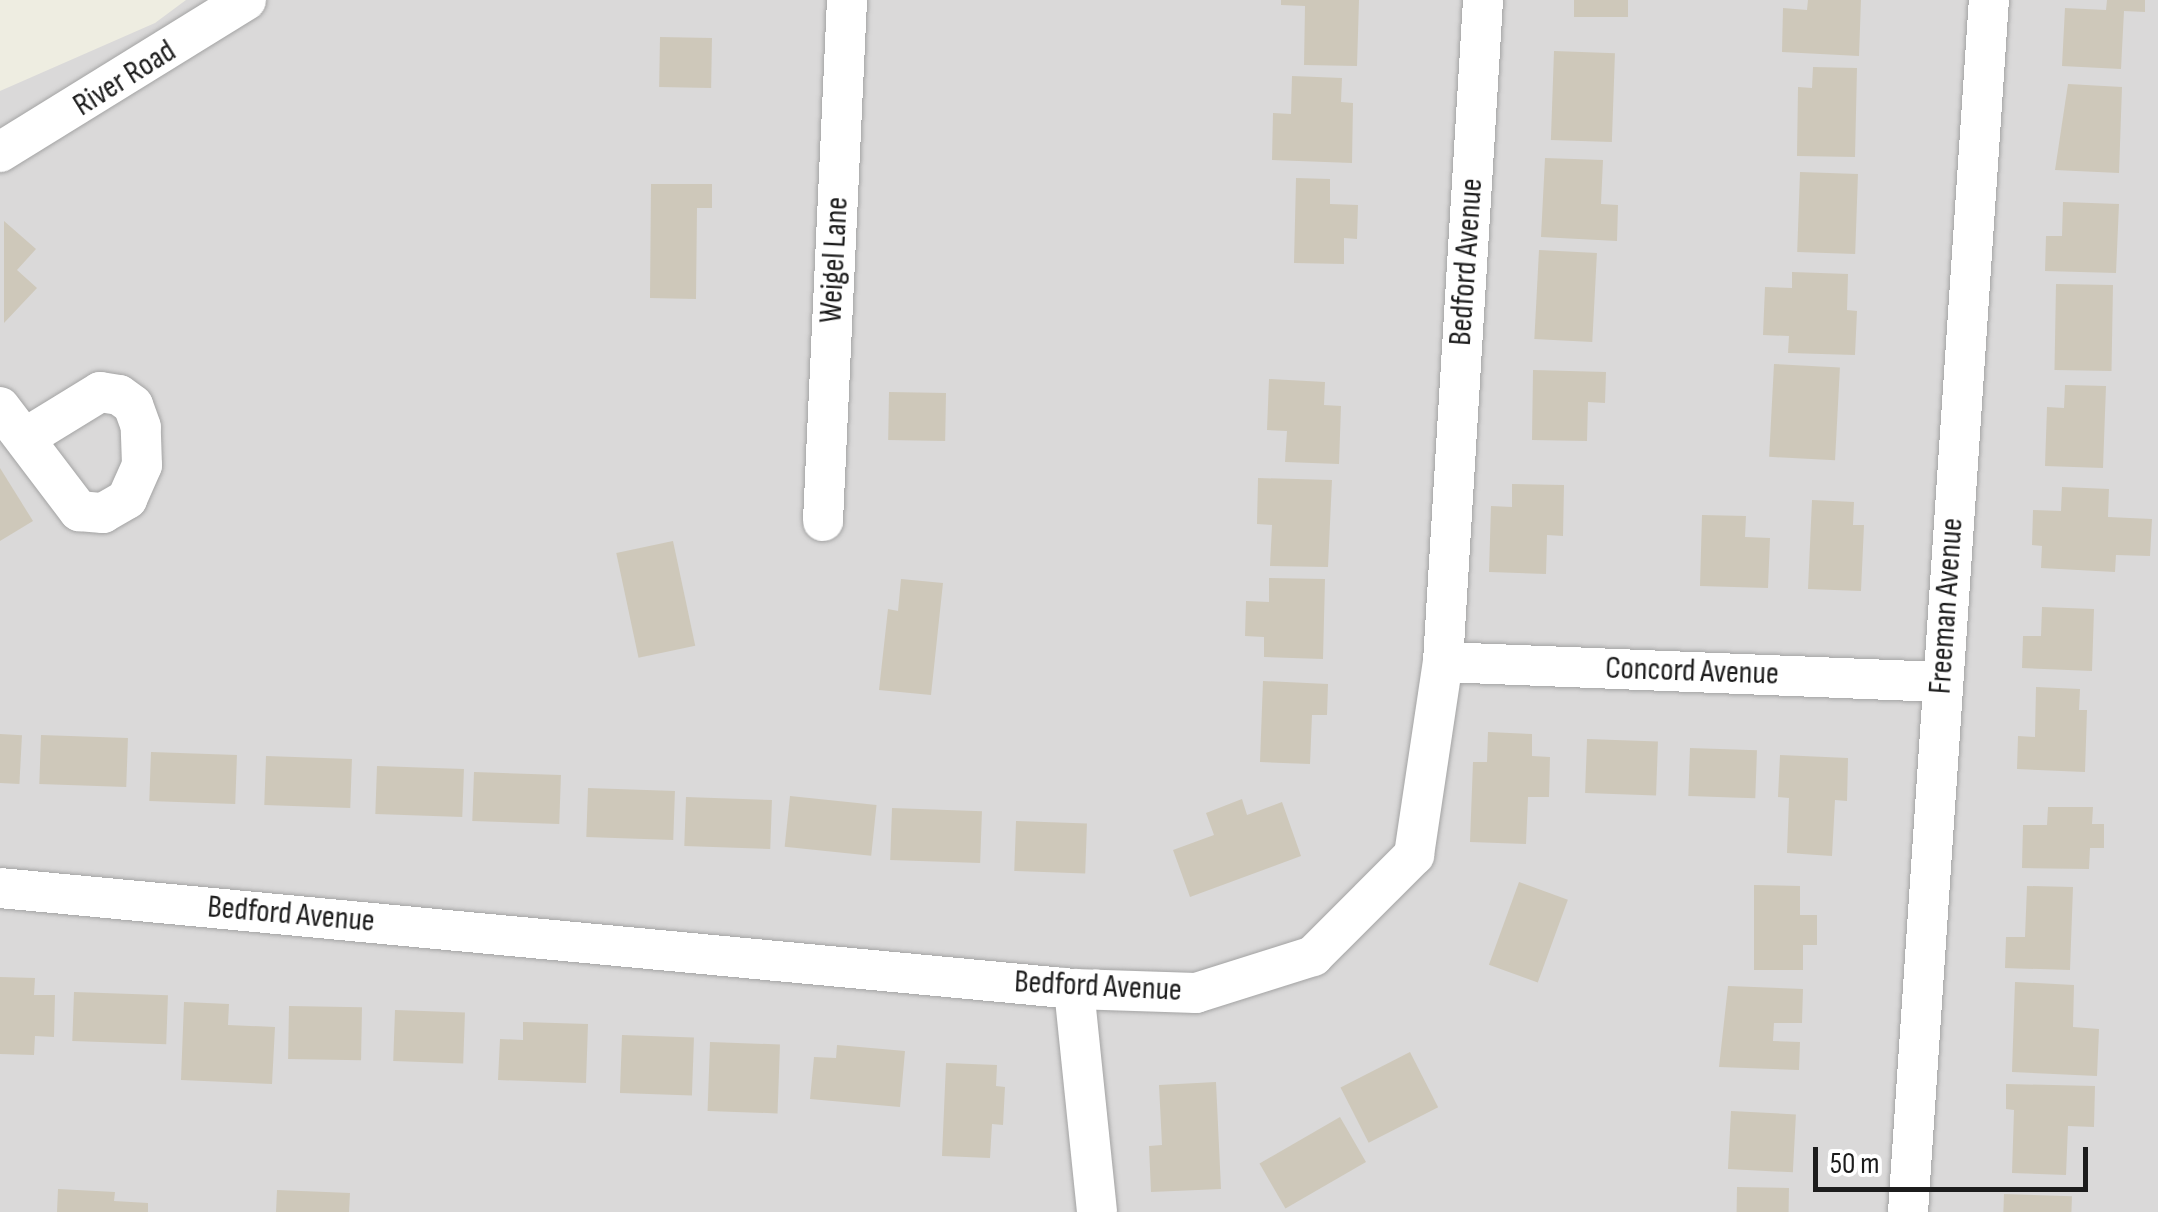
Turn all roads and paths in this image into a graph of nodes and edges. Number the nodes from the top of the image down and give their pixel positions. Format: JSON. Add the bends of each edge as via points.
{"nodes":[{"id":1,"x":246,"y":0,"type":"edge"},
{"id":2,"x":846,"y":0,"type":"edge"},
{"id":3,"x":1483,"y":0,"type":"edge"},
{"id":4,"x":1989,"y":0,"type":"edge"},
{"id":5,"x":0,"y":152,"type":"edge"},
{"id":6,"x":822,"y":520,"type":"dead end"},
{"id":7,"x":1443,"y":662,"type":"junction"},
{"id":8,"x":1942,"y":682,"type":"junction"},
{"id":9,"x":0,"y":888,"type":"edge"},
{"id":10,"x":1074,"y":988,"type":"junction"},
{"id":11,"x":1097,"y":1212,"type":"edge"},
{"id":12,"x":1908,"y":1212,"type":"edge"}],
"edges":[{"from":1,"to":5,"type":"street","name":"River Road"},
{"from":2,"to":6,"type":"street","name":"Weigel Lane"},
{"from":3,"to":7,"type":"street","name":"Bedford Avenue"},
{"from":4,"to":8,"type":"street","name":"Freeman Avenue"},
{"from":7,"to":8,"type":"street","name":"Concord Avenue"},
{"from":7,"to":10,"type":"street","name":"Bedford Avenue","via":[[1414,855],[1313,956],[1196,993]]},
{"from":8,"to":12,"type":"street","name":"Freeman Avenue"},
{"from":9,"to":10,"type":"street","name":"Bedford Avenue"},
{"from":10,"to":11,"type":"street"}]}
